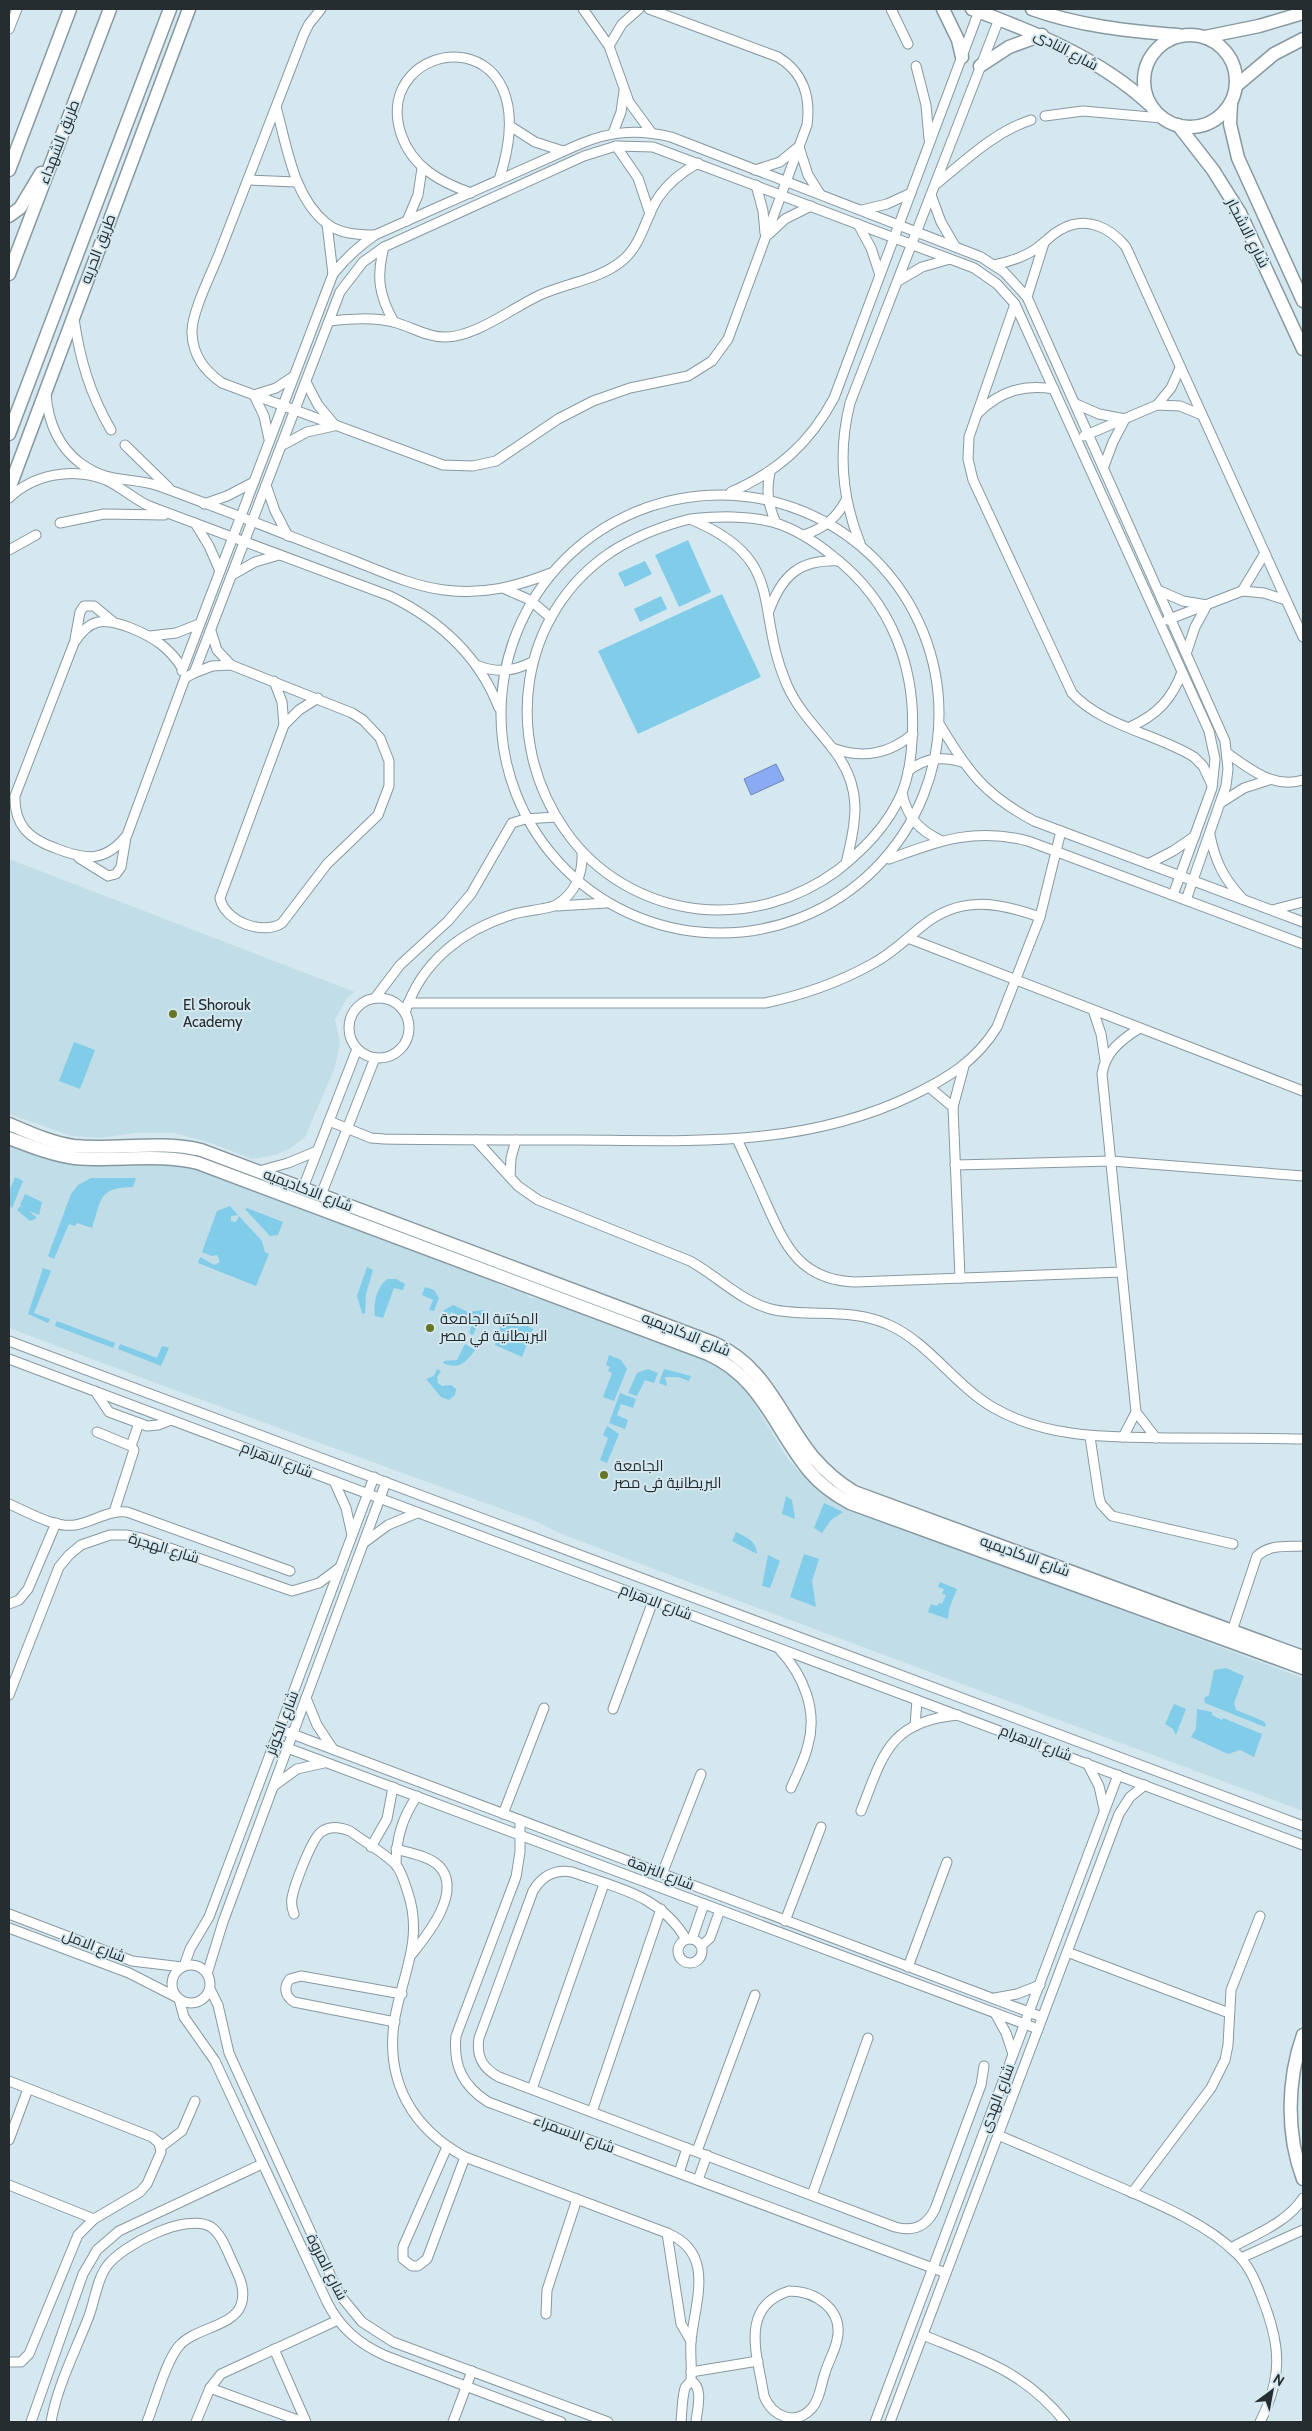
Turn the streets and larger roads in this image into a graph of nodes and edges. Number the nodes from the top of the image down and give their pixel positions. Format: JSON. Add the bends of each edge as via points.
{"nodes":[{"id":1,"x":17,"y":9,"type":"edge"},
{"id":2,"x":70,"y":9,"type":"edge"},
{"id":3,"x":110,"y":9,"type":"edge"},
{"id":4,"x":170,"y":9,"type":"edge"},
{"id":5,"x":189,"y":9,"type":"edge"},
{"id":6,"x":313,"y":9,"type":"edge"},
{"id":7,"x":321,"y":9,"type":"edge"},
{"id":8,"x":583,"y":9,"type":"edge"},
{"id":9,"x":639,"y":9,"type":"edge"},
{"id":10,"x":649,"y":9,"type":"edge"},
{"id":11,"x":891,"y":9,"type":"edge"},
{"id":12,"x":944,"y":9,"type":"edge"},
{"id":13,"x":1032,"y":9,"type":"edge"},
{"id":14,"x":975,"y":10,"type":"edge"},
{"id":15,"x":1303,"y":13,"type":"edge"},
{"id":16,"x":999,"y":19,"type":"junction"},
{"id":17,"x":309,"y":24,"type":"junction"},
{"id":18,"x":9,"y":30,"type":"edge"},
{"id":19,"x":1042,"y":35,"type":"junction"},
{"id":20,"x":1183,"y":35,"type":"junction"},
{"id":21,"x":1205,"y":37,"type":"junction"},
{"id":22,"x":1303,"y":39,"type":"edge"},
{"id":23,"x":908,"y":44,"type":"dead end"},
{"id":24,"x":609,"y":46,"type":"junction"},
{"id":25,"x":962,"y":57,"type":"junction"},
{"id":26,"x":916,"y":66,"type":"dead end"},
{"id":27,"x":980,"y":66,"type":"junction"},
{"id":28,"x":1236,"y":86,"type":"junction"},
{"id":29,"x":624,"y":91,"type":"junction"},
{"id":30,"x":1231,"y":103,"type":"junction"},
{"id":31,"x":276,"y":107,"type":"junction"},
{"id":32,"x":1151,"y":107,"type":"junction"},
{"id":33,"x":1045,"y":116,"type":"dead end"},
{"id":34,"x":1162,"y":118,"type":"junction"},
{"id":35,"x":1032,"y":120,"type":"dead end"},
{"id":36,"x":510,"y":126,"type":"junction"},
{"id":37,"x":1178,"y":126,"type":"junction"},
{"id":38,"x":651,"y":132,"type":"junction"},
{"id":39,"x":613,"y":133,"type":"junction"},
{"id":40,"x":929,"y":145,"type":"junction"},
{"id":41,"x":616,"y":146,"type":"junction"},
{"id":42,"x":799,"y":146,"type":"junction"},
{"id":43,"x":563,"y":151,"type":"junction"},
{"id":44,"x":698,"y":163,"type":"junction"},
{"id":45,"x":50,"y":168,"type":"junction"},
{"id":46,"x":422,"y":168,"type":"junction"},
{"id":47,"x":9,"y":170,"type":"edge"},
{"id":48,"x":755,"y":170,"type":"junction"},
{"id":49,"x":248,"y":180,"type":"junction"},
{"id":50,"x":499,"y":180,"type":"junction"},
{"id":51,"x":786,"y":181,"type":"junction"},
{"id":52,"x":296,"y":182,"type":"junction"},
{"id":53,"x":756,"y":185,"type":"junction"},
{"id":54,"x":935,"y":185,"type":"junction"},
{"id":55,"x":471,"y":192,"type":"junction"},
{"id":56,"x":911,"y":192,"type":"junction"},
{"id":57,"x":820,"y":194,"type":"junction"},
{"id":58,"x":781,"y":195,"type":"junction"},
{"id":59,"x":931,"y":195,"type":"junction"},
{"id":60,"x":811,"y":206,"type":"junction"},
{"id":61,"x":861,"y":210,"type":"junction"},
{"id":62,"x":650,"y":214,"type":"junction"},
{"id":63,"x":9,"y":216,"type":"edge"},
{"id":64,"x":407,"y":221,"type":"junction"},
{"id":65,"x":327,"y":224,"type":"junction"},
{"id":66,"x":857,"y":224,"type":"junction"},
{"id":67,"x":899,"y":225,"type":"junction"},
{"id":68,"x":916,"y":232,"type":"junction"},
{"id":69,"x":375,"y":235,"type":"junction"},
{"id":70,"x":894,"y":237,"type":"junction"},
{"id":71,"x":765,"y":238,"type":"junction"},
{"id":72,"x":1044,"y":243,"type":"junction"},
{"id":73,"x":912,"y":244,"type":"junction"},
{"id":74,"x":955,"y":246,"type":"junction"},
{"id":75,"x":384,"y":247,"type":"junction"},
{"id":76,"x":950,"y":259,"type":"junction"},
{"id":77,"x":994,"y":265,"type":"junction"},
{"id":78,"x":10,"y":268,"type":"edge"},
{"id":79,"x":333,"y":274,"type":"junction"},
{"id":80,"x":880,"y":275,"type":"junction"},
{"id":81,"x":898,"y":281,"type":"junction"},
{"id":82,"x":1027,"y":297,"type":"junction"},
{"id":83,"x":1303,"y":301,"type":"edge"},
{"id":84,"x":1014,"y":304,"type":"junction"},
{"id":85,"x":73,"y":314,"type":"junction"},
{"id":86,"x":329,"y":321,"type":"junction"},
{"id":87,"x":394,"y":322,"type":"junction"},
{"id":88,"x":1303,"y":349,"type":"edge"},
{"id":89,"x":37,"y":360,"type":"junction"},
{"id":90,"x":54,"y":366,"type":"junction"},
{"id":91,"x":1180,"y":368,"type":"junction"},
{"id":92,"x":294,"y":376,"type":"junction"},
{"id":93,"x":306,"y":382,"type":"junction"},
{"id":94,"x":1054,"y":389,"type":"junction"},
{"id":95,"x":46,"y":392,"type":"junction"},
{"id":96,"x":254,"y":395,"type":"junction"},
{"id":97,"x":1076,"y":404,"type":"junction"},
{"id":98,"x":1156,"y":405,"type":"junction"},
{"id":99,"x":283,"y":406,"type":"junction"},
{"id":100,"x":295,"y":410,"type":"junction"},
{"id":101,"x":976,"y":414,"type":"junction"},
{"id":102,"x":1202,"y":415,"type":"junction"},
{"id":103,"x":1125,"y":419,"type":"junction"},
{"id":104,"x":335,"y":425,"type":"junction"},
{"id":105,"x":111,"y":430,"type":"dead end"},
{"id":106,"x":9,"y":434,"type":"edge"},
{"id":107,"x":1090,"y":434,"type":"junction"},
{"id":108,"x":1077,"y":440,"type":"junction"},
{"id":109,"x":269,"y":441,"type":"junction"},
{"id":110,"x":125,"y":445,"type":"dead end"},
{"id":111,"x":281,"y":446,"type":"junction"},
{"id":112,"x":1104,"y":466,"type":"junction"},
{"id":113,"x":770,"y":472,"type":"junction"},
{"id":114,"x":254,"y":482,"type":"junction"},
{"id":115,"x":266,"y":485,"type":"junction"},
{"id":116,"x":9,"y":489,"type":"edge"},
{"id":117,"x":173,"y":492,"type":"junction"},
{"id":118,"x":726,"y":494,"type":"junction"},
{"id":119,"x":767,"y":496,"type":"junction"},
{"id":120,"x":9,"y":498,"type":"edge"},
{"id":121,"x":846,"y":500,"type":"junction"},
{"id":122,"x":204,"y":504,"type":"junction"},
{"id":123,"x":172,"y":515,"type":"junction"},
{"id":124,"x":240,"y":518,"type":"junction"},
{"id":125,"x":690,"y":519,"type":"junction"},
{"id":126,"x":832,"y":521,"type":"junction"},
{"id":127,"x":252,"y":522,"type":"junction"},
{"id":128,"x":60,"y":523,"type":"dead end"},
{"id":129,"x":195,"y":523,"type":"junction"},
{"id":130,"x":776,"y":523,"type":"junction"},
{"id":131,"x":36,"y":535,"type":"dead end"},
{"id":132,"x":804,"y":535,"type":"junction"},
{"id":133,"x":288,"y":536,"type":"junction"},
{"id":134,"x":232,"y":537,"type":"junction"},
{"id":135,"x":245,"y":542,"type":"junction"},
{"id":136,"x":860,"y":545,"type":"junction"},
{"id":137,"x":9,"y":550,"type":"edge"},
{"id":138,"x":1265,"y":553,"type":"junction"},
{"id":139,"x":279,"y":555,"type":"junction"},
{"id":140,"x":839,"y":561,"type":"junction"},
{"id":141,"x":220,"y":571,"type":"junction"},
{"id":142,"x":556,"y":571,"type":"junction"},
{"id":143,"x":232,"y":575,"type":"junction"},
{"id":144,"x":505,"y":589,"type":"junction"},
{"id":145,"x":1160,"y":591,"type":"junction"},
{"id":146,"x":1242,"y":591,"type":"junction"},
{"id":147,"x":530,"y":600,"type":"junction"},
{"id":148,"x":1286,"y":600,"type":"junction"},
{"id":149,"x":1207,"y":605,"type":"junction"},
{"id":150,"x":769,"y":611,"type":"junction"},
{"id":151,"x":551,"y":618,"type":"junction"},
{"id":152,"x":1172,"y":618,"type":"junction"},
{"id":153,"x":112,"y":621,"type":"junction"},
{"id":154,"x":1160,"y":623,"type":"junction"},
{"id":155,"x":199,"y":624,"type":"junction"},
{"id":156,"x":211,"y":631,"type":"junction"},
{"id":157,"x":150,"y":636,"type":"junction"},
{"id":158,"x":1303,"y":637,"type":"edge"},
{"id":159,"x":74,"y":643,"type":"junction"},
{"id":160,"x":1187,"y":651,"type":"junction"},
{"id":161,"x":532,"y":662,"type":"junction"},
{"id":162,"x":231,"y":665,"type":"junction"},
{"id":163,"x":475,"y":665,"type":"junction"},
{"id":164,"x":182,"y":668,"type":"junction"},
{"id":165,"x":502,"y":671,"type":"junction"},
{"id":166,"x":1182,"y":672,"type":"junction"},
{"id":167,"x":194,"y":673,"type":"junction"},
{"id":168,"x":185,"y":678,"type":"junction"},
{"id":169,"x":274,"y":682,"type":"junction"},
{"id":170,"x":318,"y":698,"type":"junction"},
{"id":171,"x":502,"y":715,"type":"junction"},
{"id":172,"x":939,"y":723,"type":"junction"},
{"id":173,"x":284,"y":725,"type":"junction"},
{"id":174,"x":1130,"y":727,"type":"junction"},
{"id":175,"x":913,"y":734,"type":"junction"},
{"id":176,"x":832,"y":748,"type":"junction"},
{"id":177,"x":1227,"y":753,"type":"junction"},
{"id":178,"x":939,"y":758,"type":"junction"},
{"id":179,"x":962,"y":762,"type":"junction"},
{"id":180,"x":908,"y":771,"type":"junction"},
{"id":181,"x":1269,"y":780,"type":"junction"},
{"id":182,"x":1303,"y":780,"type":"edge"},
{"id":183,"x":1212,"y":788,"type":"junction"},
{"id":184,"x":902,"y":793,"type":"junction"},
{"id":185,"x":1222,"y":802,"type":"junction"},
{"id":186,"x":556,"y":817,"type":"junction"},
{"id":187,"x":525,"y":819,"type":"junction"},
{"id":188,"x":916,"y":824,"type":"junction"},
{"id":189,"x":1062,"y":831,"type":"junction"},
{"id":190,"x":1210,"y":834,"type":"junction"},
{"id":191,"x":127,"y":835,"type":"junction"},
{"id":192,"x":1196,"y":835,"type":"junction"},
{"id":193,"x":940,"y":840,"type":"junction"},
{"id":194,"x":1057,"y":852,"type":"junction"},
{"id":195,"x":582,"y":853,"type":"junction"},
{"id":196,"x":77,"y":857,"type":"junction"},
{"id":197,"x":886,"y":860,"type":"junction"},
{"id":198,"x":846,"y":864,"type":"junction"},
{"id":199,"x":1148,"y":864,"type":"junction"},
{"id":200,"x":1180,"y":876,"type":"junction"},
{"id":201,"x":1193,"y":881,"type":"junction"},
{"id":202,"x":576,"y":883,"type":"junction"},
{"id":203,"x":1173,"y":895,"type":"junction"},
{"id":204,"x":1186,"y":900,"type":"junction"},
{"id":205,"x":1244,"y":900,"type":"junction"},
{"id":206,"x":1303,"y":902,"type":"edge"},
{"id":207,"x":608,"y":903,"type":"junction"},
{"id":208,"x":554,"y":906,"type":"junction"},
{"id":209,"x":1271,"y":910,"type":"junction"},
{"id":210,"x":1040,"y":917,"type":"junction"},
{"id":211,"x":1303,"y":922,"type":"edge"},
{"id":212,"x":908,"y":938,"type":"junction"},
{"id":213,"x":1303,"y":944,"type":"edge"},
{"id":214,"x":1016,"y":980,"type":"junction"},
{"id":215,"x":374,"y":998,"type":"junction"},
{"id":216,"x":408,"y":1003,"type":"junction"},
{"id":217,"x":1093,"y":1010,"type":"junction"},
{"id":218,"x":405,"y":1013,"type":"junction"},
{"id":219,"x":1140,"y":1028,"type":"junction"},
{"id":220,"x":357,"y":1048,"type":"junction"},
{"id":221,"x":375,"y":1058,"type":"junction"},
{"id":222,"x":1105,"y":1060,"type":"junction"},
{"id":223,"x":964,"y":1066,"type":"junction"},
{"id":224,"x":929,"y":1087,"type":"junction"},
{"id":225,"x":1303,"y":1091,"type":"edge"},
{"id":226,"x":953,"y":1107,"type":"junction"},
{"id":227,"x":329,"y":1121,"type":"junction"},
{"id":228,"x":9,"y":1124,"type":"edge"},
{"id":229,"x":347,"y":1128,"type":"junction"},
{"id":230,"x":9,"y":1138,"type":"edge"},
{"id":231,"x":476,"y":1140,"type":"junction"},
{"id":232,"x":516,"y":1140,"type":"junction"},
{"id":233,"x":737,"y":1140,"type":"junction"},
{"id":234,"x":173,"y":1145,"type":"junction"},
{"id":235,"x":317,"y":1151,"type":"junction"},
{"id":236,"x":172,"y":1158,"type":"junction"},
{"id":237,"x":1111,"y":1161,"type":"junction"},
{"id":238,"x":955,"y":1164,"type":"junction"},
{"id":239,"x":258,"y":1171,"type":"junction"},
{"id":240,"x":1303,"y":1176,"type":"edge"},
{"id":241,"x":510,"y":1177,"type":"junction"},
{"id":242,"x":303,"y":1188,"type":"junction"},
{"id":243,"x":321,"y":1195,"type":"junction"},
{"id":244,"x":391,"y":1228,"type":"junction"},
{"id":245,"x":1122,"y":1272,"type":"junction"},
{"id":246,"x":960,"y":1278,"type":"junction"},
{"id":247,"x":9,"y":1341,"type":"edge"},
{"id":248,"x":9,"y":1359,"type":"edge"},
{"id":249,"x":95,"y":1392,"type":"junction"},
{"id":250,"x":1136,"y":1412,"type":"junction"},
{"id":251,"x":171,"y":1420,"type":"junction"},
{"id":252,"x":139,"y":1423,"type":"junction"},
{"id":253,"x":97,"y":1432,"type":"dead end"},
{"id":254,"x":1090,"y":1437,"type":"junction"},
{"id":255,"x":1123,"y":1437,"type":"junction"},
{"id":256,"x":1156,"y":1438,"type":"junction"},
{"id":257,"x":1303,"y":1439,"type":"edge"},
{"id":258,"x":131,"y":1446,"type":"junction"},
{"id":259,"x":374,"y":1478,"type":"junction"},
{"id":260,"x":334,"y":1481,"type":"junction"},
{"id":261,"x":386,"y":1482,"type":"junction"},
{"id":262,"x":368,"y":1494,"type":"junction"},
{"id":263,"x":380,"y":1498,"type":"junction"},
{"id":264,"x":9,"y":1504,"type":"edge"},
{"id":265,"x":114,"y":1512,"type":"junction"},
{"id":266,"x":417,"y":1512,"type":"junction"},
{"id":267,"x":56,"y":1523,"type":"junction"},
{"id":268,"x":352,"y":1536,"type":"junction"},
{"id":269,"x":364,"y":1544,"type":"junction"},
{"id":270,"x":1233,"y":1544,"type":"dead end"},
{"id":271,"x":1303,"y":1546,"type":"edge"},
{"id":272,"x":340,"y":1567,"type":"junction"},
{"id":273,"x":290,"y":1571,"type":"dead end"},
{"id":274,"x":653,"y":1600,"type":"junction"},
{"id":275,"x":9,"y":1604,"type":"edge"},
{"id":276,"x":1187,"y":1620,"type":"junction"},
{"id":277,"x":1232,"y":1631,"type":"junction"},
{"id":278,"x":778,"y":1648,"type":"junction"},
{"id":279,"x":1303,"y":1657,"type":"edge"},
{"id":280,"x":1303,"y":1668,"type":"edge"},
{"id":281,"x":895,"y":1672,"type":"junction"},
{"id":282,"x":890,"y":1689,"type":"junction"},
{"id":283,"x":9,"y":1695,"type":"edge"},
{"id":284,"x":306,"y":1698,"type":"junction"},
{"id":285,"x":917,"y":1700,"type":"junction"},
{"id":286,"x":544,"y":1708,"type":"dead end"},
{"id":287,"x":613,"y":1709,"type":"dead end"},
{"id":288,"x":961,"y":1715,"type":"junction"},
{"id":289,"x":915,"y":1726,"type":"junction"},
{"id":290,"x":279,"y":1729,"type":"junction"},
{"id":291,"x":293,"y":1734,"type":"junction"},
{"id":292,"x":274,"y":1743,"type":"junction"},
{"id":293,"x":288,"y":1748,"type":"junction"},
{"id":294,"x":333,"y":1750,"type":"junction"},
{"id":295,"x":326,"y":1762,"type":"junction"},
{"id":296,"x":1087,"y":1763,"type":"junction"},
{"id":297,"x":701,"y":1774,"type":"dead end"},
{"id":298,"x":1118,"y":1775,"type":"junction"},
{"id":299,"x":1145,"y":1785,"type":"junction"},
{"id":300,"x":273,"y":1787,"type":"junction"},
{"id":301,"x":393,"y":1787,"type":"junction"},
{"id":302,"x":791,"y":1788,"type":"dead end"},
{"id":303,"x":417,"y":1796,"type":"junction"},
{"id":304,"x":1105,"y":1811,"type":"junction"},
{"id":305,"x":861,"y":1812,"type":"dead end"},
{"id":306,"x":502,"y":1814,"type":"junction"},
{"id":307,"x":520,"y":1820,"type":"junction"},
{"id":308,"x":821,"y":1826,"type":"dead end"},
{"id":309,"x":1303,"y":1826,"type":"edge"},
{"id":310,"x":520,"y":1836,"type":"junction"},
{"id":311,"x":1300,"y":1844,"type":"edge"},
{"id":312,"x":372,"y":1848,"type":"junction"},
{"id":313,"x":396,"y":1848,"type":"junction"},
{"id":314,"x":948,"y":1862,"type":"dead end"},
{"id":315,"x":396,"y":1865,"type":"junction"},
{"id":316,"x":662,"y":1874,"type":"junction"},
{"id":317,"x":604,"y":1884,"type":"junction"},
{"id":318,"x":704,"y":1904,"type":"junction"},
{"id":319,"x":661,"y":1909,"type":"junction"},
{"id":320,"x":720,"y":1910,"type":"junction"},
{"id":321,"x":9,"y":1914,"type":"edge"},
{"id":322,"x":294,"y":1914,"type":"dead end"},
{"id":323,"x":1260,"y":1916,"type":"dead end"},
{"id":324,"x":786,"y":1920,"type":"junction"},
{"id":325,"x":9,"y":1928,"type":"edge"},
{"id":326,"x":689,"y":1939,"type":"junction"},
{"id":327,"x":701,"y":1946,"type":"junction"},
{"id":328,"x":1067,"y":1952,"type":"junction"},
{"id":329,"x":412,"y":1954,"type":"junction"},
{"id":330,"x":183,"y":1967,"type":"junction"},
{"id":331,"x":908,"y":1967,"type":"junction"},
{"id":332,"x":207,"y":1974,"type":"junction"},
{"id":333,"x":1040,"y":1984,"type":"junction"},
{"id":334,"x":210,"y":1988,"type":"junction"},
{"id":335,"x":402,"y":1994,"type":"junction"},
{"id":336,"x":755,"y":1995,"type":"dead end"},
{"id":337,"x":177,"y":1998,"type":"junction"},
{"id":338,"x":992,"y":1998,"type":"junction"},
{"id":339,"x":995,"y":2013,"type":"junction"},
{"id":340,"x":1029,"y":2013,"type":"junction"},
{"id":341,"x":1229,"y":2013,"type":"junction"},
{"id":342,"x":1042,"y":2018,"type":"junction"},
{"id":343,"x":394,"y":2022,"type":"junction"},
{"id":344,"x":1025,"y":2024,"type":"junction"},
{"id":345,"x":1038,"y":2029,"type":"junction"},
{"id":346,"x":1303,"y":2035,"type":"edge"},
{"id":347,"x":868,"y":2038,"type":"dead end"},
{"id":348,"x":1013,"y":2054,"type":"junction"},
{"id":349,"x":984,"y":2066,"type":"dead end"},
{"id":350,"x":9,"y":2081,"type":"edge"},
{"id":351,"x":28,"y":2089,"type":"junction"},
{"id":352,"x":532,"y":2089,"type":"junction"},
{"id":353,"x":195,"y":2101,"type":"dead end"},
{"id":354,"x":592,"y":2112,"type":"junction"},
{"id":355,"x":998,"y":2135,"type":"junction"},
{"id":356,"x":9,"y":2140,"type":"edge"},
{"id":357,"x":160,"y":2147,"type":"junction"},
{"id":358,"x":447,"y":2147,"type":"junction"},
{"id":359,"x":687,"y":2148,"type":"junction"},
{"id":360,"x":697,"y":2152,"type":"junction"},
{"id":361,"x":707,"y":2155,"type":"junction"},
{"id":362,"x":465,"y":2157,"type":"junction"},
{"id":363,"x":262,"y":2164,"type":"junction"},
{"id":364,"x":680,"y":2173,"type":"junction"},
{"id":365,"x":1303,"y":2179,"type":"edge"},
{"id":366,"x":698,"y":2180,"type":"junction"},
{"id":367,"x":9,"y":2185,"type":"edge"},
{"id":368,"x":1132,"y":2193,"type":"junction"},
{"id":369,"x":812,"y":2195,"type":"junction"},
{"id":370,"x":1303,"y":2198,"type":"edge"},
{"id":371,"x":577,"y":2199,"type":"junction"},
{"id":372,"x":94,"y":2219,"type":"junction"},
{"id":373,"x":1303,"y":2230,"type":"edge"},
{"id":374,"x":667,"y":2233,"type":"junction"},
{"id":375,"x":1231,"y":2248,"type":"junction"},
{"id":376,"x":1241,"y":2258,"type":"junction"},
{"id":377,"x":933,"y":2268,"type":"junction"},
{"id":378,"x":946,"y":2273,"type":"junction"},
{"id":379,"x":546,"y":2314,"type":"dead end"},
{"id":380,"x":338,"y":2320,"type":"junction"},
{"id":381,"x":923,"y":2335,"type":"junction"},
{"id":382,"x":691,"y":2341,"type":"junction"},
{"id":383,"x":274,"y":2349,"type":"junction"},
{"id":384,"x":758,"y":2361,"type":"junction"},
{"id":385,"x":9,"y":2362,"type":"edge"},
{"id":386,"x":472,"y":2371,"type":"junction"},
{"id":387,"x":691,"y":2377,"type":"junction"},
{"id":388,"x":466,"y":2386,"type":"junction"},
{"id":389,"x":210,"y":2388,"type":"junction"},
{"id":390,"x":31,"y":2422,"type":"edge"},
{"id":391,"x":51,"y":2422,"type":"edge"},
{"id":392,"x":147,"y":2422,"type":"edge"},
{"id":393,"x":196,"y":2422,"type":"edge"},
{"id":394,"x":304,"y":2422,"type":"edge"},
{"id":395,"x":453,"y":2422,"type":"edge"},
{"id":396,"x":561,"y":2422,"type":"edge"},
{"id":397,"x":608,"y":2422,"type":"edge"},
{"id":398,"x":681,"y":2422,"type":"edge"},
{"id":399,"x":696,"y":2422,"type":"edge"},
{"id":400,"x":875,"y":2422,"type":"edge"},
{"id":401,"x":890,"y":2422,"type":"edge"},
{"id":402,"x":1065,"y":2422,"type":"edge"},
{"id":403,"x":1260,"y":2422,"type":"edge"}],
"edges":[{"from":1,"to":18,"type":"street"},
{"from":2,"to":47,"type":"street"},
{"from":3,"to":45,"type":"street","name":"طريق الشهداء"},
{"from":4,"to":89,"type":"street","name":"طريق الحريه"},
{"from":5,"to":85,"type":"street","name":"طريق الحريه"},
{"from":6,"to":17,"type":"street"},
{"from":7,"to":17,"type":"street"},
{"from":8,"to":24,"type":"street"},
{"from":9,"to":24,"type":"street","via":[[622,24]]},
{"from":10,"to":42,"type":"street","via":[[778,57],[792,68],[800,78],[808,101],[807,125]]},
{"from":11,"to":23,"type":"street"},
{"from":12,"to":25,"type":"street"},
{"from":13,"to":20,"type":"street","name":"شارع النادى","via":[[1106,28]]},
{"from":14,"to":16,"type":"street","name":"شارع النادى"},
{"from":14,"to":25,"type":"street"},
{"from":15,"to":21,"type":"street"},
{"from":16,"to":19,"type":"street","name":"شارع النادى"},
{"from":16,"to":27,"type":"street"},
{"from":17,"to":31,"type":"street"},
{"from":19,"to":27,"type":"street","via":[[1009,47]]},
{"from":19,"to":32,"type":"street","name":"شارع النادى","via":[[1107,73]]},
{"from":20,"to":21,"type":"street"},
{"from":20,"to":32,"type":"street","via":[[1162,44],[1147,62],[1143,85]]},
{"from":21,"to":28,"type":"street","via":[[1229,56],[1234,66]]},
{"from":22,"to":28,"type":"street","via":[[1274,54]]},
{"from":24,"to":29,"type":"street"},
{"from":25,"to":40,"type":"street"},
{"from":26,"to":40,"type":"street","via":[[926,105]]},
{"from":27,"to":54,"type":"street"},
{"from":28,"to":30,"type":"street"},
{"from":29,"to":38,"type":"street","via":[[635,113]]},
{"from":29,"to":39,"type":"street"},
{"from":30,"to":37,"type":"street","via":[[1208,123]]},
{"from":30,"to":83,"type":"street","name":"شارع الاشجار","via":[[1230,124],[1238,158]]},
{"from":31,"to":49,"type":"street"},
{"from":31,"to":52,"type":"street"},
{"from":32,"to":34,"type":"street"},
{"from":33,"to":34,"type":"street","via":[[1083,111]]},
{"from":34,"to":37,"type":"street"},
{"from":35,"to":54,"type":"street","via":[[992,140]]},
{"from":36,"to":43,"type":"street","via":[[535,142]]},
{"from":36,"to":46,"type":"street","via":[[508,103],[499,82],[476,60],[453,56],[437,59],[423,66],[403,88],[398,113],[404,143]]},
{"from":36,"to":50,"type":"street"},
{"from":37,"to":88,"type":"street","name":"شارع الاشجار","via":[[1213,170],[1240,213]]},
{"from":38,"to":39,"type":"street"},
{"from":38,"to":48,"type":"street"},
{"from":39,"to":43,"type":"street"},
{"from":40,"to":56,"type":"street"},
{"from":41,"to":44,"type":"street","via":[[653,148]]},
{"from":41,"to":62,"type":"street","via":[[638,178]]},
{"from":41,"to":75,"type":"street","via":[[584,156]]},
{"from":42,"to":48,"type":"street","via":[[780,162]]},
{"from":42,"to":51,"type":"street"},
{"from":42,"to":57,"type":"street","via":[[808,175]]},
{"from":43,"to":50,"type":"street"},
{"from":44,"to":53,"type":"street"},
{"from":44,"to":62,"type":"street","via":[[669,184]]},
{"from":45,"to":63,"type":"street","via":[[40,174],[18,212]]},
{"from":45,"to":78,"type":"street","name":"طريق الشهداء"},
{"from":46,"to":55,"type":"street"},
{"from":46,"to":64,"type":"street","via":[[418,195]]},
{"from":48,"to":51,"type":"street"},
{"from":49,"to":52,"type":"street"},
{"from":49,"to":96,"type":"street","via":[[192,332],[199,360],[208,372],[222,383]]},
{"from":50,"to":55,"type":"street"},
{"from":51,"to":57,"type":"street"},
{"from":51,"to":58,"type":"street"},
{"from":52,"to":65,"type":"street"},
{"from":53,"to":58,"type":"street"},
{"from":53,"to":71,"type":"street","via":[[763,211]]},
{"from":54,"to":59,"type":"street"},
{"from":55,"to":64,"type":"street"},
{"from":56,"to":61,"type":"street","via":[[887,204]]},
{"from":56,"to":67,"type":"street"},
{"from":57,"to":61,"type":"street"},
{"from":58,"to":60,"type":"street"},
{"from":58,"to":71,"type":"street"},
{"from":59,"to":68,"type":"street"},
{"from":59,"to":74,"type":"street"},
{"from":60,"to":66,"type":"street"},
{"from":60,"to":71,"type":"street","via":[[786,219]]},
{"from":61,"to":67,"type":"street"},
{"from":62,"to":87,"type":"street","via":[[636,246],[617,266],[541,295],[476,330],[443,337],[431,336]]},
{"from":64,"to":69,"type":"street"},
{"from":65,"to":69,"type":"street","via":[[350,233]]},
{"from":65,"to":79,"type":"street"},
{"from":66,"to":70,"type":"street"},
{"from":66,"to":80,"type":"street","via":[[871,248]]},
{"from":67,"to":68,"type":"street"},
{"from":67,"to":70,"type":"street"},
{"from":68,"to":73,"type":"street"},
{"from":68,"to":74,"type":"street"},
{"from":69,"to":79,"type":"street","via":[[356,249]]},
{"from":70,"to":73,"type":"street"},
{"from":70,"to":80,"type":"street"},
{"from":71,"to":104,"type":"street","via":[[728,339],[712,361],[688,376],[616,392],[574,409],[496,461],[473,466],[443,465]]},
{"from":72,"to":77,"type":"street","via":[[1021,257]]},
{"from":72,"to":82,"type":"street"},
{"from":72,"to":91,"type":"street","via":[[1062,229],[1085,223],[1108,230],[1118,238],[1126,247]]},
{"from":73,"to":76,"type":"street"},
{"from":73,"to":81,"type":"street"},
{"from":74,"to":77,"type":"street"},
{"from":75,"to":86,"type":"street","via":[[354,271],[340,292]]},
{"from":75,"to":87,"type":"street","via":[[379,266],[379,286],[384,305]]},
{"from":76,"to":81,"type":"street","via":[[922,266]]},
{"from":76,"to":84,"type":"street","via":[[986,275]]},
{"from":77,"to":82,"type":"street"},
{"from":79,"to":92,"type":"street"},
{"from":80,"to":113,"type":"street","via":[[834,398],[796,451]]},
{"from":81,"to":121,"type":"street","via":[[846,418],[842,451]]},
{"from":82,"to":97,"type":"street"},
{"from":84,"to":94,"type":"street"},
{"from":84,"to":101,"type":"street"},
{"from":85,"to":90,"type":"street","name":"طريق الحريه"},
{"from":85,"to":105,"type":"street","via":[[89,386]]},
{"from":86,"to":87,"type":"street"},
{"from":86,"to":93,"type":"street"},
{"from":89,"to":90,"type":"street"},
{"from":89,"to":106,"type":"street","name":"طريق الحريه"},
{"from":90,"to":95,"type":"street","name":"طريق الحريه"},
{"from":91,"to":98,"type":"street","via":[[1171,388]]},
{"from":91,"to":102,"type":"street"},
{"from":92,"to":96,"type":"street","via":[[276,388]]},
{"from":92,"to":99,"type":"street"},
{"from":93,"to":100,"type":"street"},
{"from":93,"to":104,"type":"street","via":[[318,405]]},
{"from":94,"to":101,"type":"street","via":[[1012,390],[998,396]]},
{"from":94,"to":108,"type":"street"},
{"from":95,"to":116,"type":"street","name":"طريق الحريه"},
{"from":95,"to":117,"type":"street","via":[[54,430],[67,451],[79,462],[107,477],[148,483]]},
{"from":96,"to":99,"type":"street"},
{"from":96,"to":109,"type":"street","via":[[264,416]]},
{"from":97,"to":103,"type":"street","via":[[1099,414]]},
{"from":97,"to":107,"type":"street"},
{"from":98,"to":102,"type":"street","via":[[1180,406]]},
{"from":98,"to":103,"type":"street"},
{"from":99,"to":100,"type":"street"},
{"from":99,"to":109,"type":"street"},
{"from":100,"to":104,"type":"street"},
{"from":100,"to":111,"type":"street"},
{"from":101,"to":174,"type":"street","via":[[968,448],[972,475],[1066,684],[1088,709]]},
{"from":102,"to":138,"type":"street"},
{"from":103,"to":107,"type":"street"},
{"from":103,"to":112,"type":"street"},
{"from":104,"to":111,"type":"street","via":[[307,432]]},
{"from":107,"to":108,"type":"street"},
{"from":107,"to":112,"type":"street"},
{"from":108,"to":154,"type":"street"},
{"from":109,"to":114,"type":"street"},
{"from":110,"to":117,"type":"street"},
{"from":111,"to":115,"type":"street"},
{"from":112,"to":145,"type":"street"},
{"from":113,"to":118,"type":"street"},
{"from":113,"to":119,"type":"street"},
{"from":114,"to":122,"type":"street"},
{"from":114,"to":124,"type":"street"},
{"from":115,"to":127,"type":"street"},
{"from":115,"to":133,"type":"street"},
{"from":117,"to":122,"type":"street"},
{"from":118,"to":119,"type":"street"},
{"from":118,"to":142,"type":"street","via":[[687,500],[640,516],[604,534]]},
{"from":119,"to":126,"type":"street","via":[[801,505]]},
{"from":119,"to":130,"type":"street"},
{"from":120,"to":123,"type":"street","via":[[43,478],[74,473],[105,480],[141,502]]},
{"from":121,"to":126,"type":"street"},
{"from":121,"to":136,"type":"street"},
{"from":122,"to":124,"type":"street"},
{"from":123,"to":128,"type":"street","via":[[104,514]]},
{"from":123,"to":129,"type":"street"},
{"from":124,"to":127,"type":"street"},
{"from":124,"to":134,"type":"street"},
{"from":125,"to":130,"type":"street","via":[[746,517]]},
{"from":125,"to":150,"type":"street","via":[[717,531],[741,549],[758,573]]},
{"from":125,"to":151,"type":"street","via":[[662,526],[610,553],[587,572]]},
{"from":126,"to":132,"type":"street"},
{"from":126,"to":136,"type":"street"},
{"from":127,"to":133,"type":"street"},
{"from":127,"to":135,"type":"street"},
{"from":129,"to":134,"type":"street"},
{"from":129,"to":141,"type":"street"},
{"from":130,"to":132,"type":"street"},
{"from":131,"to":137,"type":"street"},
{"from":132,"to":140,"type":"street"},
{"from":133,"to":144,"type":"street","via":[[423,586],[462,592]]},
{"from":134,"to":135,"type":"street"},
{"from":134,"to":141,"type":"street"},
{"from":135,"to":139,"type":"street"},
{"from":135,"to":143,"type":"street"},
{"from":136,"to":172,"type":"street","via":[[909,614],[928,668]]},
{"from":138,"to":146,"type":"street"},
{"from":138,"to":148,"type":"street"},
{"from":139,"to":143,"type":"street","via":[[254,562]]},
{"from":139,"to":163,"type":"street","via":[[405,603],[440,626]]},
{"from":140,"to":150,"type":"street","via":[[813,562],[791,574],[776,593]]},
{"from":140,"to":175,"type":"street","via":[[874,597],[893,628],[912,690]]},
{"from":141,"to":155,"type":"street"},
{"from":142,"to":144,"type":"street"},
{"from":142,"to":147,"type":"street"},
{"from":143,"to":156,"type":"street"},
{"from":144,"to":147,"type":"street"},
{"from":145,"to":149,"type":"street","via":[[1183,601]]},
{"from":145,"to":152,"type":"street"},
{"from":146,"to":148,"type":"street"},
{"from":146,"to":149,"type":"street"},
{"from":147,"to":151,"type":"street"},
{"from":147,"to":165,"type":"street","via":[[511,634]]},
{"from":148,"to":158,"type":"street"},
{"from":149,"to":152,"type":"street"},
{"from":149,"to":160,"type":"street"},
{"from":150,"to":176,"type":"street","via":[[775,651],[790,694]]},
{"from":151,"to":161,"type":"street"},
{"from":152,"to":154,"type":"street"},
{"from":152,"to":160,"type":"street"},
{"from":153,"to":157,"type":"street"},
{"from":153,"to":159,"type":"street","via":[[89,625]]},
{"from":153,"to":159,"type":"street","via":[[94,606],[84,606]]},
{"from":154,"to":166,"type":"street"},
{"from":155,"to":157,"type":"street","via":[[176,633]]},
{"from":155,"to":164,"type":"street"},
{"from":156,"to":162,"type":"street","via":[[217,650]]},
{"from":156,"to":167,"type":"street"},
{"from":157,"to":164,"type":"street","via":[[168,650]]},
{"from":159,"to":196,"type":"street","via":[[16,796],[15,807],[20,824],[30,837]]},
{"from":160,"to":177,"type":"street","via":[[1222,729]]},
{"from":161,"to":165,"type":"street"},
{"from":161,"to":186,"type":"street","via":[[527,694],[531,750],[542,788]]},
{"from":162,"to":167,"type":"street","via":[[212,666]]},
{"from":162,"to":169,"type":"street"},
{"from":163,"to":165,"type":"street"},
{"from":163,"to":171,"type":"street"},
{"from":164,"to":168,"type":"street"},
{"from":165,"to":171,"type":"street"},
{"from":166,"to":174,"type":"street","via":[[1168,700],[1145,721]]},
{"from":166,"to":183,"type":"street","via":[[1213,745]]},
{"from":167,"to":168,"type":"street"},
{"from":168,"to":191,"type":"street"},
{"from":169,"to":170,"type":"street"},
{"from":169,"to":173,"type":"street","via":[[282,702]]},
{"from":170,"to":173,"type":"street"},
{"from":170,"to":173,"type":"street","via":[[352,712],[372,728],[385,749],[390,770],[389,786],[378,815],[327,864],[282,923],[263,929],[231,917],[221,905],[220,898]]},
{"from":171,"to":187,"type":"street","via":[[510,770]]},
{"from":172,"to":178,"type":"street"},
{"from":172,"to":179,"type":"street"},
{"from":174,"to":183,"type":"street","via":[[1194,757],[1203,766]]},
{"from":175,"to":176,"type":"street","via":[[901,744],[874,754],[846,753]]},
{"from":175,"to":180,"type":"street"},
{"from":176,"to":198,"type":"street","via":[[849,776],[856,809],[856,825]]},
{"from":177,"to":181,"type":"street"},
{"from":177,"to":185,"type":"street","via":[[1228,769]]},
{"from":178,"to":179,"type":"street"},
{"from":178,"to":180,"type":"street","via":[[917,764]]},
{"from":178,"to":188,"type":"street","via":[[931,792]]},
{"from":179,"to":189,"type":"street","via":[[1002,802],[1034,821]]},
{"from":180,"to":184,"type":"street"},
{"from":181,"to":182,"type":"street","via":[[1282,783]]},
{"from":181,"to":185,"type":"street","via":[[1244,788]]},
{"from":183,"to":192,"type":"street"},
{"from":184,"to":188,"type":"street","via":[[904,804]]},
{"from":184,"to":198,"type":"street","via":[[878,832]]},
{"from":185,"to":190,"type":"street"},
{"from":186,"to":187,"type":"street"},
{"from":186,"to":195,"type":"street"},
{"from":187,"to":202,"type":"street","via":[[547,854]]},
{"from":187,"to":215,"type":"street","via":[[512,824],[507,830],[485,874],[455,913],[400,965]]},
{"from":188,"to":193,"type":"street"},
{"from":188,"to":197,"type":"street"},
{"from":189,"to":194,"type":"street"},
{"from":189,"to":199,"type":"street"},
{"from":190,"to":201,"type":"street"},
{"from":190,"to":205,"type":"street","via":[[1220,870]]},
{"from":191,"to":196,"type":"street","via":[[111,851],[89,858]]},
{"from":191,"to":196,"type":"street","via":[[122,867],[112,876]]},
{"from":192,"to":199,"type":"street","via":[[1173,852]]},
{"from":192,"to":200,"type":"street"},
{"from":193,"to":194,"type":"street","via":[[993,834],[1028,841]]},
{"from":193,"to":197,"type":"street"},
{"from":194,"to":203,"type":"street"},
{"from":194,"to":210,"type":"street"},
{"from":195,"to":198,"type":"street","via":[[620,883],[642,894],[686,907],[730,911],[783,900],[813,886]]},
{"from":195,"to":202,"type":"street"},
{"from":197,"to":207,"type":"street","via":[[817,908],[793,918],[764,924],[708,929],[653,919]]},
{"from":199,"to":200,"type":"street"},
{"from":200,"to":201,"type":"street"},
{"from":200,"to":203,"type":"street"},
{"from":201,"to":204,"type":"street"},
{"from":201,"to":205,"type":"street"},
{"from":202,"to":207,"type":"street"},
{"from":202,"to":208,"type":"street","via":[[571,892]]},
{"from":203,"to":204,"type":"street"},
{"from":204,"to":213,"type":"street"},
{"from":205,"to":209,"type":"street"},
{"from":206,"to":209,"type":"street"},
{"from":207,"to":208,"type":"street"},
{"from":208,"to":216,"type":"street","via":[[508,916],[463,937],[429,966]]},
{"from":209,"to":211,"type":"street"},
{"from":210,"to":212,"type":"street","via":[[1010,906],[973,904],[937,915]]},
{"from":210,"to":214,"type":"street"},
{"from":212,"to":214,"type":"street"},
{"from":212,"to":216,"type":"street","via":[[873,964],[848,977],[812,991],[765,1003]]},
{"from":214,"to":217,"type":"street"},
{"from":214,"to":223,"type":"street","via":[[997,1027],[977,1055]]},
{"from":215,"to":218,"type":"street","via":[[392,1001]]},
{"from":215,"to":220,"type":"street","via":[[356,1008],[350,1018],[351,1039]]},
{"from":216,"to":218,"type":"street"},
{"from":217,"to":219,"type":"street"},
{"from":217,"to":222,"type":"street"},
{"from":218,"to":221,"type":"street","via":[[409,1029],[404,1045],[392,1056]]},
{"from":219,"to":222,"type":"street","via":[[1120,1042]]},
{"from":219,"to":225,"type":"street"},
{"from":220,"to":221,"type":"street"},
{"from":220,"to":227,"type":"street"},
{"from":221,"to":229,"type":"street"},
{"from":222,"to":237,"type":"street","via":[[1103,1081]]},
{"from":223,"to":224,"type":"street"},
{"from":223,"to":226,"type":"street"},
{"from":224,"to":226,"type":"street"},
{"from":224,"to":233,"type":"street","via":[[868,1114],[836,1124]]},
{"from":226,"to":238,"type":"street"},
{"from":227,"to":229,"type":"street"},
{"from":227,"to":235,"type":"street"},
{"from":228,"to":234,"type":"street","name":"شارع الاكاديميه","via":[[75,1146]]},
{"from":229,"to":231,"type":"street","via":[[371,1138]]},
{"from":229,"to":243,"type":"street"},
{"from":230,"to":236,"type":"street","name":"شارع الاكاديميه","via":[[73,1158]]},
{"from":231,"to":232,"type":"street"},
{"from":231,"to":241,"type":"street"},
{"from":232,"to":233,"type":"street"},
{"from":232,"to":241,"type":"street"},
{"from":233,"to":246,"type":"street","via":[[782,1240],[807,1268],[842,1282]]},
{"from":234,"to":236,"type":"street"},
{"from":234,"to":239,"type":"street","name":"شارع الاكاديميه","via":[[201,1150]]},
{"from":235,"to":239,"type":"street"},
{"from":235,"to":242,"type":"street"},
{"from":236,"to":244,"type":"street","name":"شارع الاكاديميه","via":[[210,1167]]},
{"from":237,"to":238,"type":"street"},
{"from":237,"to":240,"type":"street"},
{"from":237,"to":245,"type":"street"},
{"from":238,"to":246,"type":"street"},
{"from":239,"to":242,"type":"street","name":"شارع الاكاديميه"},
{"from":241,"to":254,"type":"street","via":[[528,1194],[546,1204],[690,1261],[739,1295],[763,1307],[788,1312],[856,1315],[887,1323],[914,1340],[971,1392],[993,1407],[1040,1428]]},
{"from":242,"to":243,"type":"street","name":"شارع الاكاديميه"},
{"from":243,"to":244,"type":"street","name":"شارع الاكاديميه"},
{"from":244,"to":276,"type":"street","name":"شارع الاكاديميه","via":[[612,1311],[730,1366],[749,1382],[804,1464],[820,1482],[850,1503],[894,1514]]},
{"from":245,"to":246,"type":"street"},
{"from":245,"to":250,"type":"street"},
{"from":247,"to":259,"type":"street","name":"شارع الاهرام"},
{"from":248,"to":249,"type":"street","name":"شارع الاهرام"},
{"from":249,"to":251,"type":"street","name":"شارع الاهرام"},
{"from":249,"to":252,"type":"street","via":[[108,1412]]},
{"from":250,"to":255,"type":"street"},
{"from":250,"to":256,"type":"street"},
{"from":251,"to":252,"type":"street","via":[[152,1426]]},
{"from":251,"to":260,"type":"street","name":"شارع الاهرام"},
{"from":252,"to":258,"type":"street"},
{"from":253,"to":258,"type":"street"},
{"from":254,"to":255,"type":"street"},
{"from":254,"to":270,"type":"street","via":[[1099,1497],[1112,1516]]},
{"from":255,"to":256,"type":"street"},
{"from":256,"to":257,"type":"street"},
{"from":258,"to":265,"type":"street","via":[[134,1455]]},
{"from":259,"to":261,"type":"street","name":"شارع الاهرام"},
{"from":259,"to":262,"type":"street","name":"شارع الكوثر"},
{"from":260,"to":262,"type":"street","name":"شارع الاهرام"},
{"from":260,"to":268,"type":"street","via":[[346,1508]]},
{"from":261,"to":263,"type":"street","name":"شارع الكوثر"},
{"from":261,"to":281,"type":"street","name":"شارع الاهرام"},
{"from":262,"to":263,"type":"street","name":"شارع الاهرام"},
{"from":262,"to":268,"type":"street","name":"شارع الكوثر"},
{"from":263,"to":266,"type":"street","name":"شارع الاهرام"},
{"from":263,"to":269,"type":"street","name":"شارع الكوثر"},
{"from":264,"to":267,"type":"street"},
{"from":265,"to":267,"type":"street","via":[[75,1525]]},
{"from":265,"to":273,"type":"street","via":[[133,1514]]},
{"from":266,"to":269,"type":"street","via":[[388,1525]]},
{"from":266,"to":274,"type":"street","name":"شارع الاهرام"},
{"from":267,"to":275,"type":"street","via":[[28,1589],[19,1600]]},
{"from":268,"to":272,"type":"street","name":"شارع الكوثر"},
{"from":269,"to":284,"type":"street","name":"شارع الكوثر"},
{"from":271,"to":277,"type":"street","via":[[1271,1547],[1256,1556]]},
{"from":272,"to":283,"type":"street","name":"شارع الهجرة","via":[[319,1583],[292,1591],[141,1538],[110,1535],[95,1539],[75,1550],[59,1567]]},
{"from":272,"to":290,"type":"street","name":"شارع الكوثر"},
{"from":274,"to":278,"type":"street","name":"شارع الاهرام"},
{"from":274,"to":287,"type":"street"},
{"from":276,"to":277,"type":"street","name":"شارع الاكاديميه"},
{"from":276,"to":280,"type":"street","name":"شارع الاكاديميه"},
{"from":277,"to":279,"type":"street","name":"شارع الاكاديميه"},
{"from":278,"to":282,"type":"street","name":"شارع الاهرام"},
{"from":278,"to":302,"type":"street","via":[[800,1676],[810,1706],[808,1745]]},
{"from":281,"to":282,"type":"street"},
{"from":281,"to":309,"type":"street","name":"شارع الاهرام"},
{"from":282,"to":285,"type":"street","name":"شارع الاهرام"},
{"from":284,"to":291,"type":"street","name":"شارع الكوثر"},
{"from":284,"to":294,"type":"street","via":[[317,1725]]},
{"from":285,"to":288,"type":"street","name":"شارع الاهرام"},
{"from":285,"to":289,"type":"street"},
{"from":286,"to":306,"type":"street"},
{"from":288,"to":289,"type":"street"},
{"from":288,"to":296,"type":"street","name":"شارع الاهرام"},
{"from":289,"to":305,"type":"street","via":[[903,1732],[885,1752]]},
{"from":290,"to":291,"type":"street","name":"شارع النزهة"},
{"from":290,"to":292,"type":"street","name":"شارع الكوثر"},
{"from":291,"to":293,"type":"street","name":"شارع الكوثر"},
{"from":291,"to":294,"type":"street","name":"شارع النزهة"},
{"from":292,"to":293,"type":"street","name":"شارع النزهة"},
{"from":292,"to":330,"type":"street","name":"شارع الكوثر","via":[[209,1916]]},
{"from":293,"to":295,"type":"street","name":"شارع النزهة"},
{"from":293,"to":300,"type":"street","name":"شارع الكوثر"},
{"from":294,"to":306,"type":"street","name":"شارع النزهة"},
{"from":295,"to":300,"type":"street","via":[[297,1770]]},
{"from":295,"to":301,"type":"street","name":"شارع النزهة"},
{"from":296,"to":298,"type":"street","name":"شارع الاهرام"},
{"from":296,"to":304,"type":"street","via":[[1099,1786]]},
{"from":297,"to":316,"type":"street"},
{"from":298,"to":299,"type":"street","name":"شارع الاهرام"},
{"from":298,"to":304,"type":"street","name":"شارع الهدى"},
{"from":299,"to":311,"type":"street","name":"شارع الاهرام"},
{"from":299,"to":328,"type":"street","name":"شارع الهدى","via":[[1130,1797],[1119,1814]]},
{"from":300,"to":332,"type":"street","name":"شارع الكوثر"},
{"from":301,"to":303,"type":"street","name":"شارع النزهة"},
{"from":301,"to":312,"type":"street","via":[[388,1819]]},
{"from":303,"to":310,"type":"street","name":"شارع النزهة"},
{"from":303,"to":313,"type":"street","via":[[403,1821]]},
{"from":304,"to":333,"type":"street","name":"شارع الهدى"},
{"from":306,"to":307,"type":"street","name":"شارع النزهة"},
{"from":307,"to":310,"type":"street","name":"شارع الاسمراء"},
{"from":307,"to":316,"type":"street","name":"شارع النزهة"},
{"from":308,"to":324,"type":"street"},
{"from":309,"to":311,"type":"street"},
{"from":310,"to":318,"type":"street","name":"شارع النزهة"},
{"from":310,"to":364,"type":"street","name":"شارع الاسمراء","via":[[516,1877],[456,2036],[455,2056],[461,2075],[468,2086],[488,2102]]},
{"from":312,"to":315,"type":"street"},
{"from":312,"to":322,"type":"street","via":[[342,1828],[320,1833],[293,1893]]},
{"from":313,"to":315,"type":"street"},
{"from":313,"to":329,"type":"street","via":[[438,1865],[448,1884],[435,1924]]},
{"from":314,"to":331,"type":"street"},
{"from":315,"to":329,"type":"street","via":[[414,1918]]},
{"from":316,"to":324,"type":"street","name":"شارع النزهة"},
{"from":317,"to":319,"type":"street","via":[[646,1899]]},
{"from":317,"to":352,"type":"street"},
{"from":317,"to":352,"type":"street","via":[[564,1871],[549,1874],[537,1884],[479,2038],[479,2057],[490,2072]]},
{"from":318,"to":320,"type":"street","name":"شارع النزهة"},
{"from":318,"to":326,"type":"street"},
{"from":319,"to":326,"type":"street"},
{"from":319,"to":354,"type":"street"},
{"from":320,"to":327,"type":"street","via":[[712,1934]]},
{"from":320,"to":339,"type":"street","name":"شارع النزهة"},
{"from":321,"to":330,"type":"street","name":"شارع الامل","via":[[132,1961]]},
{"from":323,"to":341,"type":"street","via":[[1231,1990]]},
{"from":324,"to":331,"type":"street","name":"شارع النزهة"},
{"from":325,"to":337,"type":"street","name":"شارع الامل","via":[[129,1973]]},
{"from":326,"to":327,"type":"street"},
{"from":326,"to":327,"type":"street","via":[[680,1943],[678,1949],[686,1962],[699,1958]]},
{"from":328,"to":341,"type":"street"},
{"from":328,"to":342,"type":"street","name":"شارع الهدى"},
{"from":329,"to":335,"type":"street"},
{"from":330,"to":332,"type":"street","via":[[199,1967]]},
{"from":330,"to":337,"type":"street","via":[[177,1970],[172,1981]]},
{"from":331,"to":338,"type":"street","name":"شارع النزهة"},
{"from":332,"to":334,"type":"street"},
{"from":333,"to":338,"type":"street","via":[[1017,1994]]},
{"from":333,"to":340,"type":"street","name":"شارع الهدى"},
{"from":334,"to":337,"type":"street","via":[[197,2002],[184,2002]]},
{"from":334,"to":386,"type":"street","name":"شارع المروة","via":[[218,2005],[229,2054],[317,2249],[349,2309],[369,2328],[393,2342]]},
{"from":335,"to":343,"type":"street"},
{"from":335,"to":343,"type":"street","via":[[301,1976],[290,1978],[285,1988],[294,2002]]},
{"from":336,"to":360,"type":"street"},
{"from":337,"to":363,"type":"street","name":"شارع المروة","via":[[188,2025],[215,2061]]},
{"from":338,"to":340,"type":"street","name":"شارع النزهة"},
{"from":339,"to":344,"type":"street","name":"شارع النزهة"},
{"from":339,"to":348,"type":"street"},
{"from":340,"to":342,"type":"street","name":"شارع النزهة"},
{"from":340,"to":344,"type":"street","name":"شارع الهدى"},
{"from":341,"to":368,"type":"street","via":[[1228,2045],[1219,2075]]},
{"from":342,"to":345,"type":"street","name":"شارع الهدى"},
{"from":343,"to":358,"type":"street","via":[[392,2050],[404,2097],[425,2129]]},
{"from":344,"to":345,"type":"street","name":"شارع النزهة"},
{"from":344,"to":348,"type":"street","name":"شارع الهدى"},
{"from":345,"to":355,"type":"street","name":"شارع الهدى"},
{"from":346,"to":365,"type":"street","via":[[1291,2093],[1293,2136]]},
{"from":347,"to":369,"type":"street"},
{"from":348,"to":377,"type":"street","name":"شارع الهدى"},
{"from":349,"to":369,"type":"street","via":[[978,2094],[936,2209],[926,2222],[912,2229],[903,2229]]},
{"from":350,"to":351,"type":"street"},
{"from":351,"to":356,"type":"street"},
{"from":351,"to":357,"type":"street","via":[[152,2136]]},
{"from":352,"to":354,"type":"street"},
{"from":353,"to":357,"type":"street","via":[[182,2131]]},
{"from":354,"to":359,"type":"street"},
{"from":355,"to":368,"type":"street"},
{"from":355,"to":378,"type":"street","name":"شارع الهدى"},
{"from":357,"to":372,"type":"street","via":[[161,2152],[144,2188]]},
{"from":358,"to":362,"type":"street"},
{"from":358,"to":362,"type":"street","via":[[403,2247],[403,2259],[407,2263],[418,2266],[427,2258]]},
{"from":359,"to":360,"type":"street"},
{"from":359,"to":364,"type":"street"},
{"from":360,"to":361,"type":"street"},
{"from":361,"to":366,"type":"street"},
{"from":361,"to":369,"type":"street"},
{"from":362,"to":371,"type":"street"},
{"from":363,"to":380,"type":"street","name":"شارع المروة"},
{"from":363,"to":390,"type":"street","via":[[119,2231],[97,2250],[83,2274]]},
{"from":364,"to":366,"type":"street","name":"شارع الاسمراء"},
{"from":366,"to":377,"type":"street","name":"شارع الاسمراء"},
{"from":367,"to":372,"type":"street"},
{"from":368,"to":375,"type":"street","via":[[1184,2218]]},
{"from":370,"to":375,"type":"street","via":[[1279,2222]]},
{"from":371,"to":374,"type":"street"},
{"from":371,"to":379,"type":"street","via":[[547,2290]]},
{"from":372,"to":385,"type":"street","via":[[74,2242],[29,2354],[21,2362]]},
{"from":373,"to":376,"type":"street"},
{"from":374,"to":382,"type":"street","via":[[681,2324]]},
{"from":374,"to":382,"type":"street","via":[[686,2245],[698,2267],[699,2292]]},
{"from":375,"to":376,"type":"street"},
{"from":376,"to":403,"type":"street","via":[[1275,2331],[1278,2355],[1272,2395]]},
{"from":377,"to":378,"type":"street","name":"شارع الاسمراء"},
{"from":377,"to":400,"type":"street","name":"شارع الهدى"},
{"from":378,"to":381,"type":"street","name":"شارع الهدى"},
{"from":380,"to":383,"type":"street"},
{"from":380,"to":388,"type":"street","name":"شارع المروة","via":[[353,2337],[372,2350]]},
{"from":381,"to":401,"type":"street","name":"شارع الهدى"},
{"from":381,"to":402,"type":"street","via":[[1019,2378]]},
{"from":382,"to":387,"type":"street"},
{"from":383,"to":389,"type":"street","via":[[228,2370]]},
{"from":383,"to":394,"type":"street"},
{"from":384,"to":384,"type":"street","via":[[754,2331],[756,2320],[768,2301],[778,2294],[800,2291],[817,2296],[830,2308],[838,2329],[837,2341],[817,2398],[805,2414],[784,2418],[768,2406]]},
{"from":384,"to":387,"type":"street"},
{"from":386,"to":388,"type":"street"},
{"from":386,"to":397,"type":"street","name":"شارع المروة"},
{"from":387,"to":398,"type":"street","via":[[685,2390]]},
{"from":387,"to":399,"type":"street","via":[[698,2390]]},
{"from":388,"to":395,"type":"street"},
{"from":388,"to":396,"type":"street","name":"شارع المروة"},
{"from":389,"to":393,"type":"street"},
{"from":389,"to":394,"type":"street"},
{"from":391,"to":392,"type":"street","via":[[106,2267],[136,2242],[189,2223],[201,2223],[215,2230],[222,2240],[243,2288],[241,2305],[230,2318],[180,2344],[169,2363]]}]}
